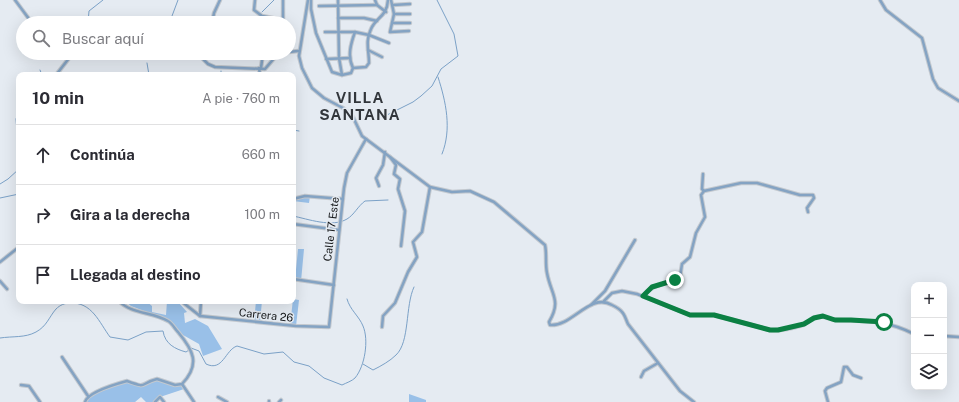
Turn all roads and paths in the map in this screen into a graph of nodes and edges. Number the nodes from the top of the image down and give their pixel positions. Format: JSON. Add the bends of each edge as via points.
{"nodes":[{"id":1,"x":15,"y":0,"type":"edge"},
{"id":2,"x":220,"y":0,"type":"edge"},
{"id":3,"x":256,"y":0,"type":"edge"},
{"id":4,"x":283,"y":0,"type":"edge"},
{"id":5,"x":308,"y":0,"type":"edge"},
{"id":6,"x":311,"y":0,"type":"edge"},
{"id":7,"x":338,"y":0,"type":"edge"},
{"id":8,"x":375,"y":0,"type":"edge"},
{"id":9,"x":390,"y":0,"type":"edge"},
{"id":10,"x":880,"y":0,"type":"edge"},
{"id":11,"x":410,"y":4,"type":"dead end"},
{"id":12,"x":338,"y":5,"type":"junction"},
{"id":13,"x":377,"y":5,"type":"junction"},
{"id":14,"x":393,"y":5,"type":"junction"},
{"id":15,"x":319,"y":6,"type":"dead end"},
{"id":16,"x":386,"y":12,"type":"junction"},
{"id":17,"x":394,"y":14,"type":"junction"},
{"id":18,"x":410,"y":14,"type":"dead end"},
{"id":19,"x":27,"y":16,"type":"edge"},
{"id":20,"x":213,"y":16,"type":"edge"},
{"id":21,"x":262,"y":16,"type":"edge"},
{"id":22,"x":282,"y":16,"type":"edge"},
{"id":23,"x":338,"y":18,"type":"junction"},
{"id":24,"x":377,"y":21,"type":"junction"},
{"id":25,"x":392,"y":23,"type":"junction"},
{"id":26,"x":410,"y":23,"type":"dead end"},
{"id":27,"x":410,"y":31,"type":"dead end"},
{"id":28,"x":325,"y":32,"type":"dead end"},
{"id":29,"x":339,"y":32,"type":"junction"},
{"id":30,"x":355,"y":32,"type":"junction"},
{"id":31,"x":369,"y":35,"type":"junction"},
{"id":32,"x":389,"y":43,"type":"dead end"},
{"id":33,"x":368,"y":49,"type":"junction"},
{"id":34,"x":298,"y":51,"type":"joint"},
{"id":35,"x":382,"y":57,"type":"dead end"},
{"id":36,"x":339,"y":58,"type":"junction"},
{"id":37,"x":350,"y":58,"type":"junction"},
{"id":38,"x":326,"y":59,"type":"junction"},
{"id":39,"x":68,"y":60,"type":"edge"},
{"id":40,"x":205,"y":60,"type":"edge"},
{"id":41,"x":262,"y":60,"type":"edge"},
{"id":42,"x":273,"y":60,"type":"edge"},
{"id":43,"x":260,"y":68,"type":"junction"},
{"id":44,"x":353,"y":68,"type":"junction"},
{"id":45,"x":58,"y":72,"type":"edge"},
{"id":46,"x":260,"y":72,"type":"edge"},
{"id":47,"x":342,"y":75,"type":"junction"},
{"id":48,"x":959,"y":103,"type":"edge"},
{"id":49,"x":366,"y":138,"type":"junction"},
{"id":50,"x":385,"y":152,"type":"junction"},
{"id":51,"x":390,"y":156,"type":"junction"},
{"id":52,"x":703,"y":174,"type":"dead end"},
{"id":53,"x":379,"y":186,"type":"dead end"},
{"id":54,"x":430,"y":187,"type":"junction"},
{"id":55,"x":704,"y":191,"type":"junction"},
{"id":56,"x":296,"y":198,"type":"edge"},
{"id":57,"x":343,"y":199,"type":"junction"},
{"id":58,"x":808,"y":212,"type":"dead end"},
{"id":59,"x":296,"y":224,"type":"edge"},
{"id":60,"x":339,"y":230,"type":"junction"},
{"id":61,"x":635,"y":240,"type":"dead end"},
{"id":62,"x":400,"y":246,"type":"dead end"},
{"id":63,"x":16,"y":249,"type":"edge"},
{"id":64,"x":0,"y":262,"type":"edge"},
{"id":65,"x":296,"y":279,"type":"edge"},
{"id":66,"x":0,"y":281,"type":"edge"},
{"id":67,"x":334,"y":285,"type":"junction"},
{"id":68,"x":7,"y":289,"type":"dead end"},
{"id":69,"x":643,"y":296,"type":"junction"},
{"id":70,"x":604,"y":301,"type":"junction"},
{"id":71,"x":124,"y":304,"type":"edge"},
{"id":72,"x":185,"y":304,"type":"edge"},
{"id":73,"x":201,"y":304,"type":"edge"},
{"id":74,"x":591,"y":306,"type":"junction"},
{"id":75,"x":200,"y":316,"type":"junction"},
{"id":76,"x":329,"y":326,"type":"joint"},
{"id":77,"x":382,"y":327,"type":"dead end"},
{"id":78,"x":911,"y":332,"type":"edge"},
{"id":79,"x":947,"y":336,"type":"edge"},
{"id":80,"x":959,"y":337,"type":"edge"},
{"id":81,"x":62,"y":357,"type":"dead end"},
{"id":82,"x":658,"y":363,"type":"junction"},
{"id":83,"x":641,"y":377,"type":"dead end"},
{"id":84,"x":861,"y":378,"type":"dead end"},
{"id":85,"x":182,"y":384,"type":"junction"},
{"id":86,"x":21,"y":385,"type":"dead end"},
{"id":87,"x":88,"y":396,"type":"junction"},
{"id":88,"x":218,"y":397,"type":"dead end"},
{"id":89,"x":40,"y":402,"type":"edge"},
{"id":90,"x":85,"y":402,"type":"edge"},
{"id":91,"x":155,"y":402,"type":"edge"},
{"id":92,"x":164,"y":402,"type":"edge"},
{"id":93,"x":194,"y":402,"type":"edge"},
{"id":94,"x":227,"y":402,"type":"edge"},
{"id":95,"x":694,"y":402,"type":"edge"},
{"id":96,"x":828,"y":402,"type":"edge"}],
"edges":[{"from":1,"to":19,"type":"street"},
{"from":2,"to":20,"type":"street"},
{"from":3,"to":21,"type":"street","via":[[254,10]]},
{"from":4,"to":22,"type":"street"},
{"from":5,"to":34,"type":"street"},
{"from":6,"to":38,"type":"street","via":[[312,18]]},
{"from":7,"to":12,"type":"street"},
{"from":8,"to":13,"type":"street"},
{"from":9,"to":14,"type":"street"},
{"from":9,"to":16,"type":"street"},
{"from":10,"to":48,"type":"street","via":[[886,10],[922,38],[933,79],[938,88]]},
{"from":11,"to":14,"type":"street"},
{"from":12,"to":13,"type":"street"},
{"from":12,"to":15,"type":"street"},
{"from":12,"to":23,"type":"street"},
{"from":13,"to":16,"type":"street"},
{"from":14,"to":17,"type":"street"},
{"from":16,"to":24,"type":"street"},
{"from":17,"to":18,"type":"street"},
{"from":17,"to":25,"type":"street"},
{"from":23,"to":24,"type":"street"},
{"from":23,"to":29,"type":"street"},
{"from":24,"to":31,"type":"street","via":[[371,27]]},
{"from":25,"to":26,"type":"street"},
{"from":25,"to":27,"type":"street","via":[[391,32]]},
{"from":28,"to":29,"type":"street"},
{"from":29,"to":30,"type":"street"},
{"from":29,"to":36,"type":"street"},
{"from":30,"to":31,"type":"street"},
{"from":30,"to":37,"type":"street"},
{"from":31,"to":32,"type":"street"},
{"from":31,"to":33,"type":"street"},
{"from":33,"to":35,"type":"street"},
{"from":33,"to":44,"type":"street","via":[[368,66]]},
{"from":34,"to":49,"type":"street","via":[[300,63],[312,88],[353,117]]},
{"from":36,"to":37,"type":"street"},
{"from":36,"to":38,"type":"street"},
{"from":36,"to":47,"type":"street"},
{"from":37,"to":44,"type":"street"},
{"from":38,"to":47,"type":"street","via":[[332,72]]},
{"from":39,"to":45,"type":"street"},
{"from":40,"to":43,"type":"street","via":[[215,66]]},
{"from":41,"to":43,"type":"street"},
{"from":42,"to":43,"type":"street","via":[[267,68]]},
{"from":43,"to":46,"type":"street"},
{"from":44,"to":47,"type":"street","via":[[349,75]]},
{"from":49,"to":50,"type":"street"},
{"from":49,"to":57,"type":"street","name":"Calle 17 Este","via":[[347,173]]},
{"from":50,"to":51,"type":"street"},
{"from":50,"to":53,"type":"street","via":[[376,178]]},
{"from":51,"to":54,"type":"street"},
{"from":51,"to":62,"type":"street","via":[[395,164],[394,174],[400,179],[398,189],[405,211]]},
{"from":52,"to":55,"type":"street"},
{"from":54,"to":74,"type":"street","via":[[452,192],[470,190],[494,202],[545,244],[547,275],[556,301],[550,325],[564,324]]},
{"from":54,"to":77,"type":"street","via":[[422,232],[413,242],[417,257],[395,303],[383,316]]},
{"from":55,"to":58,"type":"street","via":[[757,182],[794,193],[813,195],[814,198],[807,208]]},
{"from":55,"to":69,"type":"street","via":[[701,195],[705,217],[696,233],[690,257],[682,264],[680,277],[652,287]]},
{"from":56,"to":57,"type":"street","via":[[306,196]]},
{"from":57,"to":60,"type":"street","name":"Calle 17 Este"},
{"from":59,"to":60,"type":"street"},
{"from":60,"to":67,"type":"street","name":"Calle 17 Este"},
{"from":61,"to":74,"type":"street","via":[[605,291],[591,303]]},
{"from":63,"to":64,"type":"street"},
{"from":65,"to":67,"type":"street"},
{"from":66,"to":68,"type":"street"},
{"from":67,"to":76,"type":"street","name":"Calle 17 Este"},
{"from":69,"to":70,"type":"street","via":[[616,291]]},
{"from":69,"to":78,"type":"street","via":[[690,315],[714,315],[770,330],[804,324],[823,316],[835,320],[889,323]]},
{"from":70,"to":74,"type":"street"},
{"from":70,"to":82,"type":"street","via":[[622,312],[628,324]]},
{"from":71,"to":85,"type":"street","via":[[168,321],[184,339],[192,350],[193,357],[189,373]]},
{"from":72,"to":75,"type":"street"},
{"from":73,"to":75,"type":"street"},
{"from":75,"to":76,"type":"street","name":"Carrera 26","via":[[296,326]]},
{"from":79,"to":80,"type":"street"},
{"from":81,"to":87,"type":"street"},
{"from":82,"to":83,"type":"street","via":[[644,371]]},
{"from":82,"to":95,"type":"street","via":[[680,391]]},
{"from":84,"to":96,"type":"street","via":[[844,367],[841,382],[825,391]]},
{"from":85,"to":87,"type":"street","via":[[175,385],[157,379],[138,386],[127,381]]},
{"from":85,"to":93,"type":"street"},
{"from":86,"to":89,"type":"street","via":[[29,386]]},
{"from":87,"to":90,"type":"street"},
{"from":88,"to":94,"type":"street"},
{"from":91,"to":92,"type":"street","via":[[160,398]]}]}
